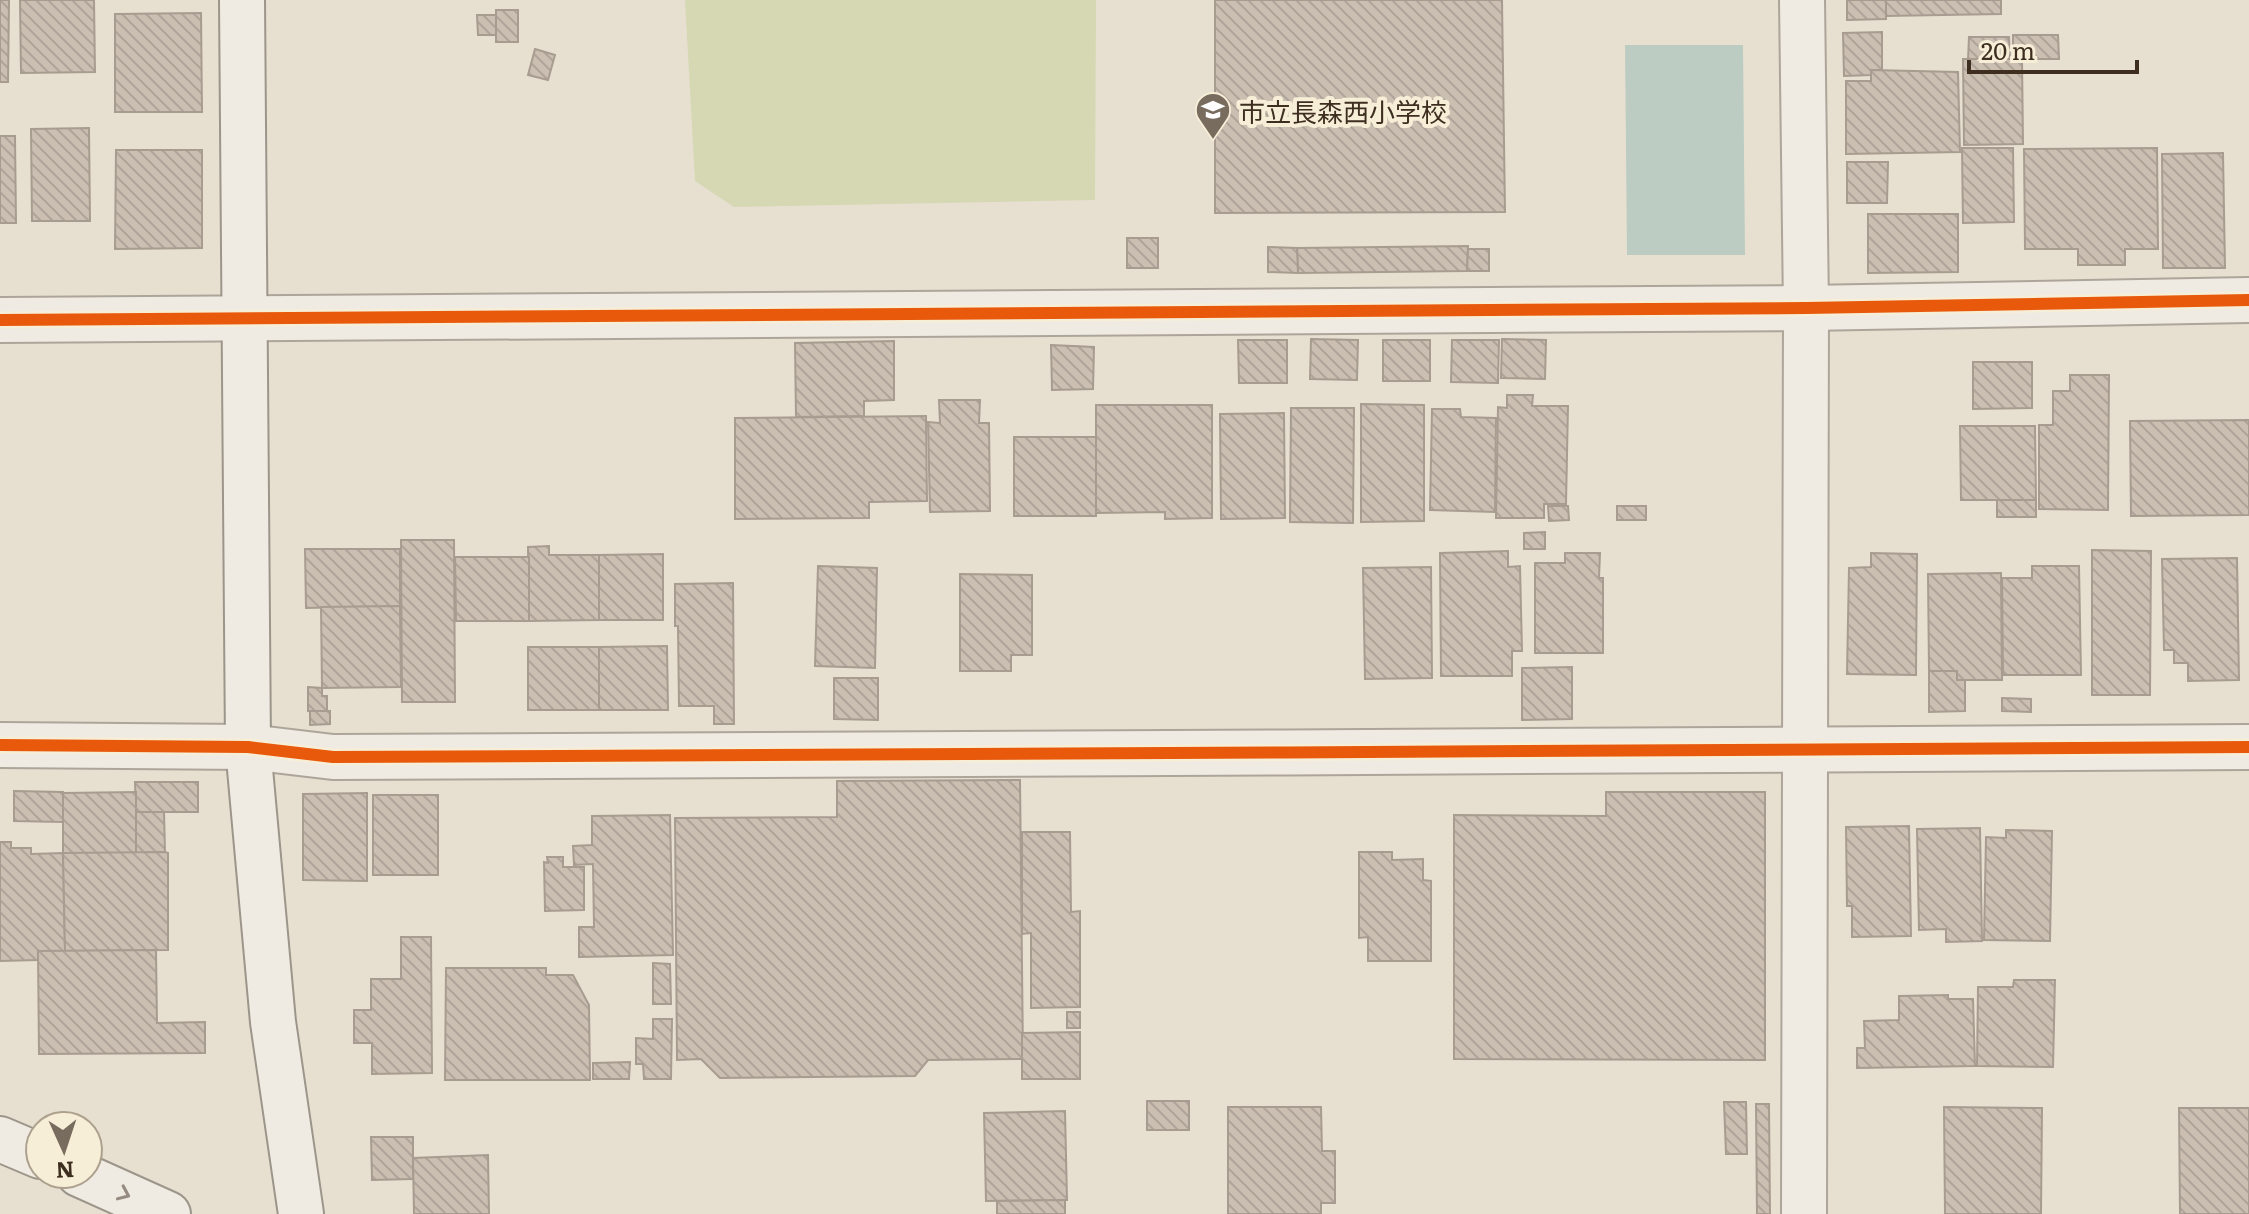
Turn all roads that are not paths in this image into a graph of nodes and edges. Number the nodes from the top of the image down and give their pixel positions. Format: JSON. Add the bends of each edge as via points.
{"nodes":[{"id":1,"x":242,"y":0,"type":"edge"},
{"id":2,"x":1802,"y":0,"type":"edge"},
{"id":3,"x":2249,"y":300,"type":"edge"},
{"id":4,"x":1806,"y":308,"type":"junction"},
{"id":5,"x":245,"y":317,"type":"junction"},
{"id":6,"x":0,"y":320,"type":"edge"},
{"id":7,"x":0,"y":745,"type":"edge"},
{"id":8,"x":248,"y":747,"type":"junction"},
{"id":9,"x":2249,"y":747,"type":"edge"},
{"id":10,"x":1806,"y":748,"type":"junction"},
{"id":11,"x":0,"y":1139,"type":"edge"},
{"id":12,"x":24,"y":1149,"type":"edge"},
{"id":13,"x":104,"y":1185,"type":"edge"},
{"id":14,"x":168,"y":1214,"type":"edge"},
{"id":15,"x":301,"y":1214,"type":"edge"},
{"id":16,"x":1804,"y":1214,"type":"edge"}],
"edges":[{"from":1,"to":5,"type":"street"},
{"from":2,"to":4,"type":"street"},
{"from":3,"to":4,"type":"street"},
{"from":4,"to":5,"type":"street"},
{"from":4,"to":10,"type":"street"},
{"from":5,"to":6,"type":"street"},
{"from":5,"to":8,"type":"street"},
{"from":7,"to":8,"type":"street"},
{"from":8,"to":10,"type":"street","via":[[333,757]]},
{"from":8,"to":15,"type":"street","via":[[273,1022]]},
{"from":9,"to":10,"type":"street"},
{"from":10,"to":16,"type":"street"},
{"from":11,"to":12,"type":"street"},
{"from":13,"to":14,"type":"street","one_way":true}]}
